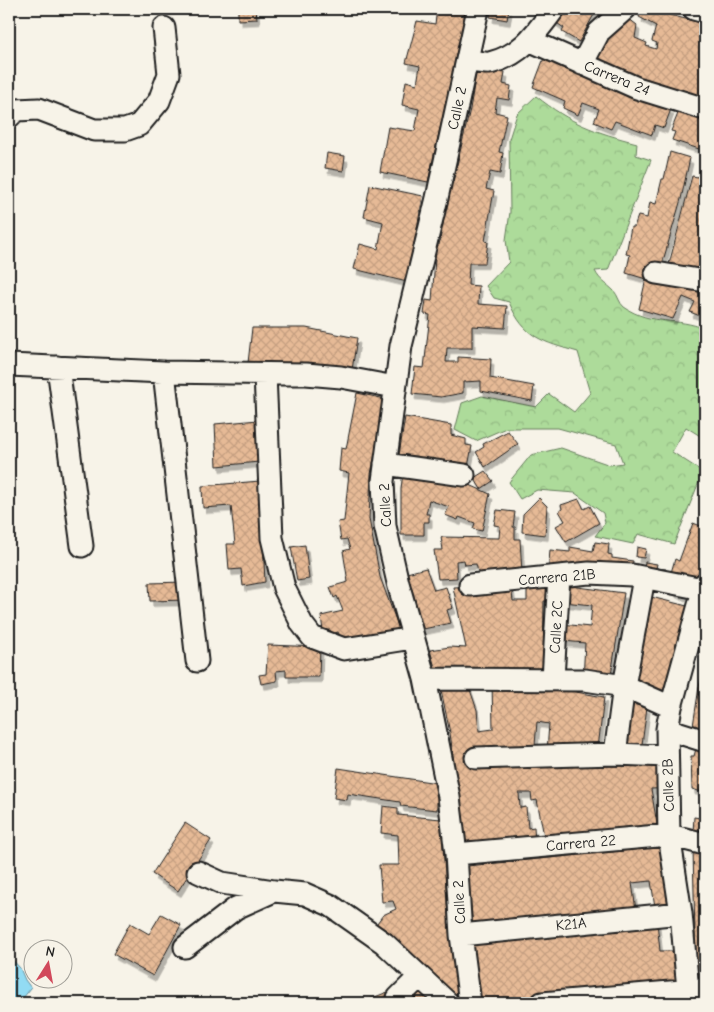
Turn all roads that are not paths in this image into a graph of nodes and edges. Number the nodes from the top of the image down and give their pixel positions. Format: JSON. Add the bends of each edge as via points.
{"nodes":[{"id":1,"x":478,"y":9,"type":"edge"},
{"id":2,"x":554,"y":9,"type":"edge"},
{"id":3,"x":625,"y":9,"type":"edge"},
{"id":4,"x":694,"y":9,"type":"edge"},
{"id":5,"x":705,"y":12,"type":"edge"},
{"id":6,"x":164,"y":28,"type":"dead end"},
{"id":7,"x":531,"y":41,"type":"junction"},
{"id":8,"x":467,"y":60,"type":"junction"},
{"id":9,"x":582,"y":64,"type":"junction"},
{"id":10,"x":705,"y":109,"type":"edge"},
{"id":11,"x":9,"y":117,"type":"edge"},
{"id":12,"x":656,"y":273,"type":"dead end"},
{"id":13,"x":705,"y":281,"type":"edge"},
{"id":14,"x":9,"y":365,"type":"edge"},
{"id":15,"x":58,"y":367,"type":"junction"},
{"id":16,"x":164,"y":372,"type":"junction"},
{"id":17,"x":265,"y":374,"type":"junction"},
{"id":18,"x":395,"y":387,"type":"junction"},
{"id":19,"x":385,"y":464,"type":"junction"},
{"id":20,"x":464,"y":475,"type":"dead end"},
{"id":21,"x":82,"y":546,"type":"dead end"},
{"id":22,"x":559,"y":576,"type":"junction"},
{"id":23,"x":644,"y":578,"type":"junction"},
{"id":24,"x":470,"y":586,"type":"dead end"},
{"id":25,"x":704,"y":586,"type":"edge"},
{"id":26,"x":413,"y":638,"type":"junction"},
{"id":27,"x":197,"y":661,"type":"dead end"},
{"id":28,"x":425,"y":679,"type":"junction"},
{"id":29,"x":553,"y":679,"type":"junction"},
{"id":30,"x":624,"y":686,"type":"junction"},
{"id":31,"x":670,"y":707,"type":"junction"},
{"id":32,"x":667,"y":729,"type":"junction"},
{"id":33,"x":705,"y":741,"type":"edge"},
{"id":34,"x":615,"y":754,"type":"junction"},
{"id":35,"x":667,"y":756,"type":"junction"},
{"id":36,"x":476,"y":758,"type":"dead end"},
{"id":37,"x":670,"y":835,"type":"junction"},
{"id":38,"x":705,"y":844,"type":"edge"},
{"id":39,"x":456,"y":854,"type":"junction"},
{"id":40,"x":198,"y":872,"type":"dead end"},
{"id":41,"x":274,"y":891,"type":"junction"},
{"id":42,"x":681,"y":913,"type":"junction"},
{"id":43,"x":461,"y":935,"type":"junction"},
{"id":44,"x":185,"y":947,"type":"dead end"},
{"id":45,"x":419,"y":977,"type":"junction"},
{"id":46,"x":697,"y":990,"type":"edge"},
{"id":47,"x":398,"y":1003,"type":"edge"},
{"id":48,"x":448,"y":1003,"type":"edge"},
{"id":49,"x":470,"y":1003,"type":"edge"},
{"id":50,"x":542,"y":1003,"type":"edge"}],
"edges":[{"from":1,"to":8,"type":"street","name":"Calle 2"},
{"from":2,"to":7,"type":"street"},
{"from":3,"to":9,"type":"street","via":[[599,32]]},
{"from":4,"to":5,"type":"street"},
{"from":6,"to":11,"type":"street","via":[[169,74],[159,101],[139,125],[125,130],[94,130],[39,110],[16,110]]},
{"from":7,"to":8,"type":"street","via":[[489,63]]},
{"from":7,"to":9,"type":"street","name":"Carrera 24"},
{"from":8,"to":18,"type":"street","name":"Calle 2","via":[[438,198],[401,346]]},
{"from":9,"to":10,"type":"street","name":"Carrera 24","via":[[637,88]]},
{"from":12,"to":13,"type":"street"},
{"from":14,"to":15,"type":"street"},
{"from":15,"to":16,"type":"street"},
{"from":15,"to":21,"type":"street"},
{"from":16,"to":17,"type":"street"},
{"from":16,"to":27,"type":"street"},
{"from":17,"to":18,"type":"street","via":[[341,377]]},
{"from":17,"to":26,"type":"street","via":[[272,538],[284,588],[302,624],[312,637],[344,649]]},
{"from":18,"to":19,"type":"street","name":"Calle 2"},
{"from":19,"to":20,"type":"street"},
{"from":19,"to":26,"type":"street","name":"Calle 2","via":[[385,526]]},
{"from":22,"to":23,"type":"street","name":"Carrera 21B","via":[[589,573]]},
{"from":22,"to":24,"type":"street","name":"Carrera 21B"},
{"from":22,"to":29,"type":"street","name":"Calle 2C"},
{"from":23,"to":25,"type":"street","name":"Carrera 21B"},
{"from":23,"to":30,"type":"street"},
{"from":25,"to":31,"type":"street","name":"Calle 2B"},
{"from":26,"to":28,"type":"street","name":"Calle 2"},
{"from":28,"to":29,"type":"street"},
{"from":28,"to":39,"type":"street","name":"Calle 2","via":[[449,797]]},
{"from":29,"to":30,"type":"street"},
{"from":30,"to":31,"type":"street"},
{"from":30,"to":34,"type":"street"},
{"from":31,"to":32,"type":"street","name":"Calle 2B"},
{"from":32,"to":33,"type":"street"},
{"from":32,"to":35,"type":"street","name":"Calle 2B"},
{"from":34,"to":35,"type":"street"},
{"from":34,"to":36,"type":"street"},
{"from":35,"to":37,"type":"street","name":"Calle 2B"},
{"from":37,"to":38,"type":"street","name":"Carrera 22"},
{"from":37,"to":39,"type":"street","name":"Carrera 22"},
{"from":37,"to":42,"type":"street","name":"Calle 2B"},
{"from":39,"to":43,"type":"street","name":"Calle 2"},
{"from":40,"to":41,"type":"street","via":[[222,883]]},
{"from":41,"to":44,"type":"street","via":[[236,908]]},
{"from":41,"to":45,"type":"street","via":[[305,894],[330,905],[384,943]]},
{"from":42,"to":43,"type":"street","name":"K21A"},
{"from":42,"to":46,"type":"street","name":"Calle 2B"},
{"from":43,"to":49,"type":"street","name":"Calle 2"},
{"from":45,"to":47,"type":"street","via":[[398,998]]},
{"from":45,"to":48,"type":"street"},
{"from":46,"to":50,"type":"street"}]}
